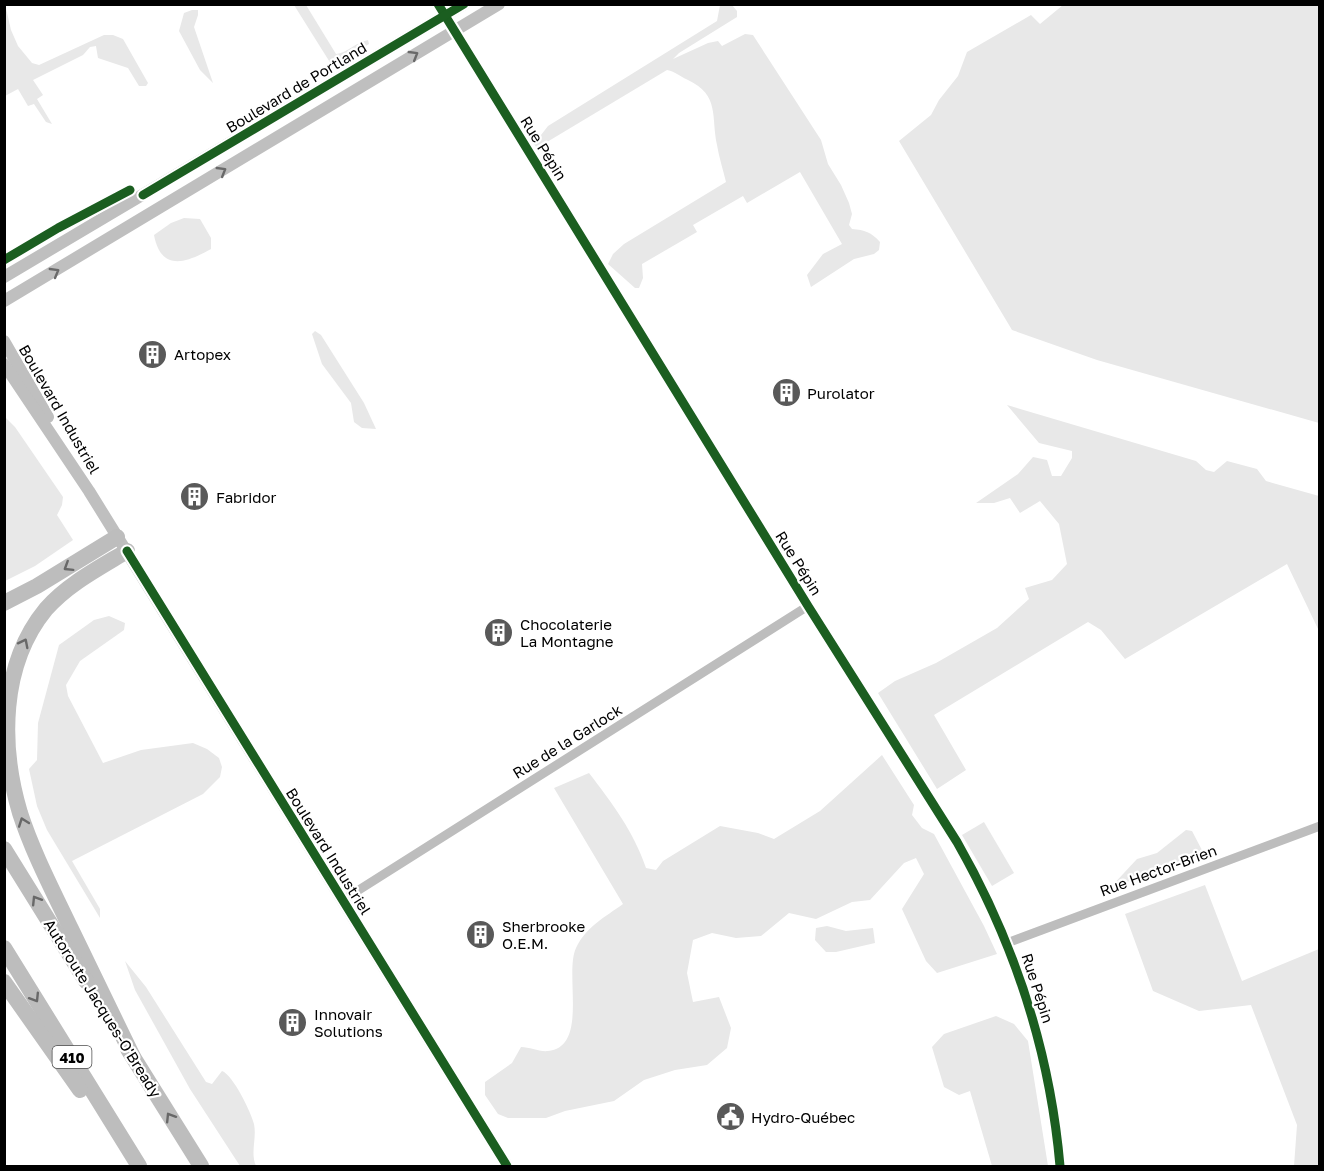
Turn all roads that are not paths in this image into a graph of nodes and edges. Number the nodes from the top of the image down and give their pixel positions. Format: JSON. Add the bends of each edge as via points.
{"nodes":[{"id":1,"x":438,"y":4,"type":"edge"},
{"id":2,"x":464,"y":4,"type":"edge"},
{"id":3,"x":499,"y":4,"type":"edge"},
{"id":4,"x":445,"y":16,"type":"junction"},
{"id":5,"x":454,"y":31,"type":"junction"},
{"id":6,"x":4,"y":277,"type":"edge"},
{"id":7,"x":4,"y":301,"type":"edge"},
{"id":8,"x":4,"y":341,"type":"edge"},
{"id":9,"x":4,"y":364,"type":"edge"},
{"id":10,"x":10,"y":378,"type":"edge"},
{"id":11,"x":89,"y":491,"type":"junction"},
{"id":12,"x":122,"y":544,"type":"junction"},
{"id":13,"x":4,"y":603,"type":"edge"},
{"id":14,"x":808,"y":606,"type":"junction"},
{"id":15,"x":1320,"y":826,"type":"edge"},
{"id":16,"x":4,"y":849,"type":"edge"},
{"id":17,"x":343,"y":900,"type":"junction"},
{"id":18,"x":1007,"y":943,"type":"junction"},
{"id":19,"x":4,"y":948,"type":"edge"},
{"id":20,"x":4,"y":982,"type":"edge"},
{"id":21,"x":133,"y":1057,"type":"junction"},
{"id":22,"x":134,"y":1167,"type":"edge"},
{"id":23,"x":139,"y":1167,"type":"edge"},
{"id":24,"x":201,"y":1167,"type":"edge"},
{"id":25,"x":507,"y":1167,"type":"edge"},
{"id":26,"x":1060,"y":1167,"type":"edge"}],
"edges":[{"from":1,"to":4,"type":"street","name":"Rue Pépin"},
{"from":2,"to":4,"type":"main road","name":"Boulevard de Portland"},
{"from":3,"to":5,"type":"main road"},
{"from":4,"to":5,"type":"street","name":"Rue Pépin"},
{"from":4,"to":6,"type":"main road","name":"Boulevard de Portland"},
{"from":7,"to":5,"type":"main road","one_way":true},
{"from":5,"to":14,"type":"street","name":"Rue Pépin"},
{"from":8,"to":11,"type":"main road","name":"Boulevard Industriel"},
{"from":9,"to":10,"type":"main road","name":"Boulevard Industriel"},
{"from":10,"to":11,"type":"main road","name":"Boulevard Industriel"},
{"from":11,"to":12,"type":"main road","name":"Boulevard Industriel"},
{"from":12,"to":13,"type":"highway","one_way":true},
{"from":12,"to":17,"type":"main road","name":"Boulevard Industriel"},
{"from":21,"to":12,"type":"highway","one_way":true,"via":[[23,823],[12,781],[6,731],[12,673],[33,626],[64,592]]},
{"from":14,"to":17,"type":"street","name":"Rue de la Garlock"},
{"from":14,"to":18,"type":"street","name":"Rue Pépin","via":[[957,842]]},
{"from":15,"to":18,"type":"street","name":"Rue Hector-Brien"},
{"from":21,"to":16,"type":"highway","name":"Autoroute Jacques-O'Bready","one_way":true},
{"from":17,"to":25,"type":"main road","name":"Boulevard Industriel"},
{"from":18,"to":26,"type":"street","name":"Rue Pépin","via":[[1045,1067]]},
{"from":19,"to":23,"type":"highway","number":"410","one_way":true},
{"from":20,"to":22,"type":"highway"},
{"from":24,"to":21,"type":"highway","name":"Autoroute Jacques-O'Bready","one_way":true}]}
